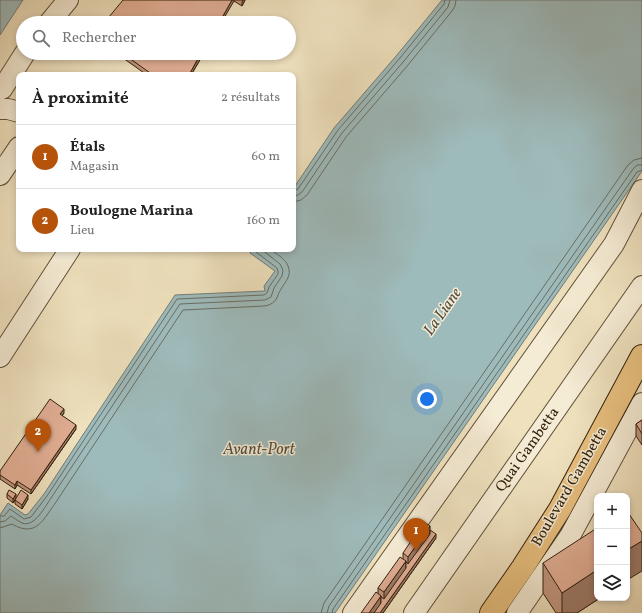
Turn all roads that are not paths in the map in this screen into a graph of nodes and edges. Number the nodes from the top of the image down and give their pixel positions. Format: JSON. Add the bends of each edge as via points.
{"nodes":[{"id":1,"x":68,"y":0,"type":"edge"},
{"id":2,"x":55,"y":16,"type":"edge"},
{"id":3,"x":21,"y":60,"type":"edge"},
{"id":4,"x":2,"y":89,"type":"dead end"},
{"id":5,"x":0,"y":109,"type":"edge"},
{"id":6,"x":16,"y":111,"type":"edge"},
{"id":7,"x":16,"y":152,"type":"edge"},
{"id":8,"x":0,"y":175,"type":"edge"},
{"id":9,"x":642,"y":190,"type":"edge"},
{"id":10,"x":68,"y":252,"type":"edge"},
{"id":11,"x":642,"y":286,"type":"edge"},
{"id":12,"x":0,"y":356,"type":"edge"},
{"id":13,"x":642,"y":356,"type":"edge"},
{"id":14,"x":642,"y":403,"type":"edge"},
{"id":15,"x":353,"y":613,"type":"edge"},
{"id":16,"x":414,"y":613,"type":"edge"},
{"id":17,"x":490,"y":613,"type":"edge"},
{"id":18,"x":517,"y":613,"type":"edge"}],
"edges":[{"from":1,"to":2,"type":"lane"},
{"from":3,"to":4,"type":"lane"},
{"from":5,"to":6,"type":"lane"},
{"from":7,"to":8,"type":"lane"},
{"from":9,"to":15,"type":"lane","via":[[614,244]]},
{"from":10,"to":12,"type":"lane"},
{"from":11,"to":16,"type":"lane","name":"Quai Gambetta"},
{"from":13,"to":17,"type":"main road","name":"Boulevard Gambetta","via":[[560,509]]},
{"from":14,"to":18,"type":"lane","via":[[570,536]]}]}
